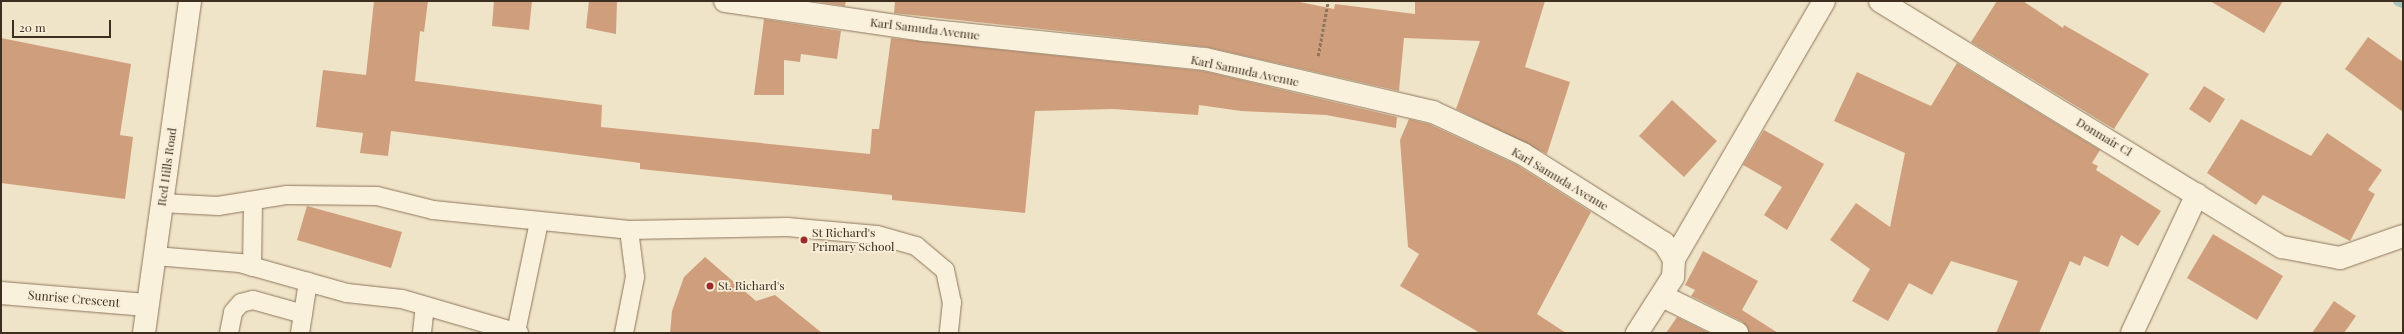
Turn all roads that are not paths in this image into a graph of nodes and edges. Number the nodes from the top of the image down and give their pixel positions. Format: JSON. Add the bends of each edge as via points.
{"nodes":[{"id":1,"x":190,"y":1,"type":"edge"},
{"id":2,"x":725,"y":1,"type":"edge"},
{"id":3,"x":1824,"y":1,"type":"edge"},
{"id":4,"x":1880,"y":1,"type":"edge"},
{"id":5,"x":2197,"y":194,"type":"junction"},
{"id":6,"x":161,"y":203,"type":"junction"},
{"id":7,"x":253,"y":203,"type":"junction"},
{"id":8,"x":539,"y":222,"type":"junction"},
{"id":9,"x":630,"y":230,"type":"junction"},
{"id":10,"x":2403,"y":236,"type":"edge"},
{"id":11,"x":155,"y":256,"type":"junction"},
{"id":12,"x":1674,"y":259,"type":"junction"},
{"id":13,"x":252,"y":267,"type":"junction"},
{"id":14,"x":308,"y":282,"type":"junction"},
{"id":15,"x":1,"y":293,"type":"edge"},
{"id":16,"x":1662,"y":296,"type":"junction"},
{"id":17,"x":147,"y":305,"type":"junction"},
{"id":18,"x":425,"y":306,"type":"junction"},
{"id":19,"x":303,"y":314,"type":"junction"},
{"id":20,"x":517,"y":332,"type":"edge"},
{"id":21,"x":144,"y":333,"type":"edge"},
{"id":22,"x":229,"y":333,"type":"edge"},
{"id":23,"x":300,"y":333,"type":"edge"},
{"id":24,"x":422,"y":333,"type":"edge"},
{"id":25,"x":624,"y":333,"type":"edge"},
{"id":26,"x":949,"y":333,"type":"edge"},
{"id":27,"x":1637,"y":333,"type":"edge"},
{"id":28,"x":1737,"y":333,"type":"edge"},
{"id":29,"x":2132,"y":333,"type":"edge"}],
"edges":[{"from":1,"to":6,"type":"street","name":"Red Hills Road"},
{"from":2,"to":12,"type":"street","name":"Karl Samuda Avenue","via":[[924,30],[1205,59],[1433,112],[1523,154],[1664,243]]},
{"from":3,"to":12,"type":"street"},
{"from":4,"to":5,"type":"street","name":"Donmair Cl"},
{"from":5,"to":10,"type":"street","name":"Donmair Cl","via":[[2282,247],[2340,258]]},
{"from":5,"to":29,"type":"street"},
{"from":6,"to":7,"type":"lane","via":[[218,206]]},
{"from":6,"to":11,"type":"street","name":"Red Hills Road"},
{"from":7,"to":8,"type":"lane","via":[[287,195],[377,196],[433,210]]},
{"from":7,"to":13,"type":"lane"},
{"from":8,"to":9,"type":"lane"},
{"from":8,"to":20,"type":"lane"},
{"from":9,"to":25,"type":"lane","via":[[635,277]]},
{"from":9,"to":26,"type":"lane","via":[[787,227],[877,235],[916,246],[945,270],[952,302]]},
{"from":11,"to":13,"type":"lane"},
{"from":11,"to":17,"type":"street","name":"Red Hills Road"},
{"from":12,"to":16,"type":"street","via":[[1673,277]]},
{"from":13,"to":14,"type":"lane"},
{"from":14,"to":18,"type":"lane","via":[[347,293],[402,299]]},
{"from":14,"to":19,"type":"lane"},
{"from":15,"to":17,"type":"street","name":"Sunrise Crescent"},
{"from":16,"to":27,"type":"street"},
{"from":16,"to":28,"type":"street"},
{"from":17,"to":21,"type":"street","name":"Red Hills Road"},
{"from":18,"to":20,"type":"lane"},
{"from":18,"to":24,"type":"lane"},
{"from":19,"to":22,"type":"lane","via":[[253,300],[241,303],[233,312]]},
{"from":19,"to":23,"type":"lane"}]}
